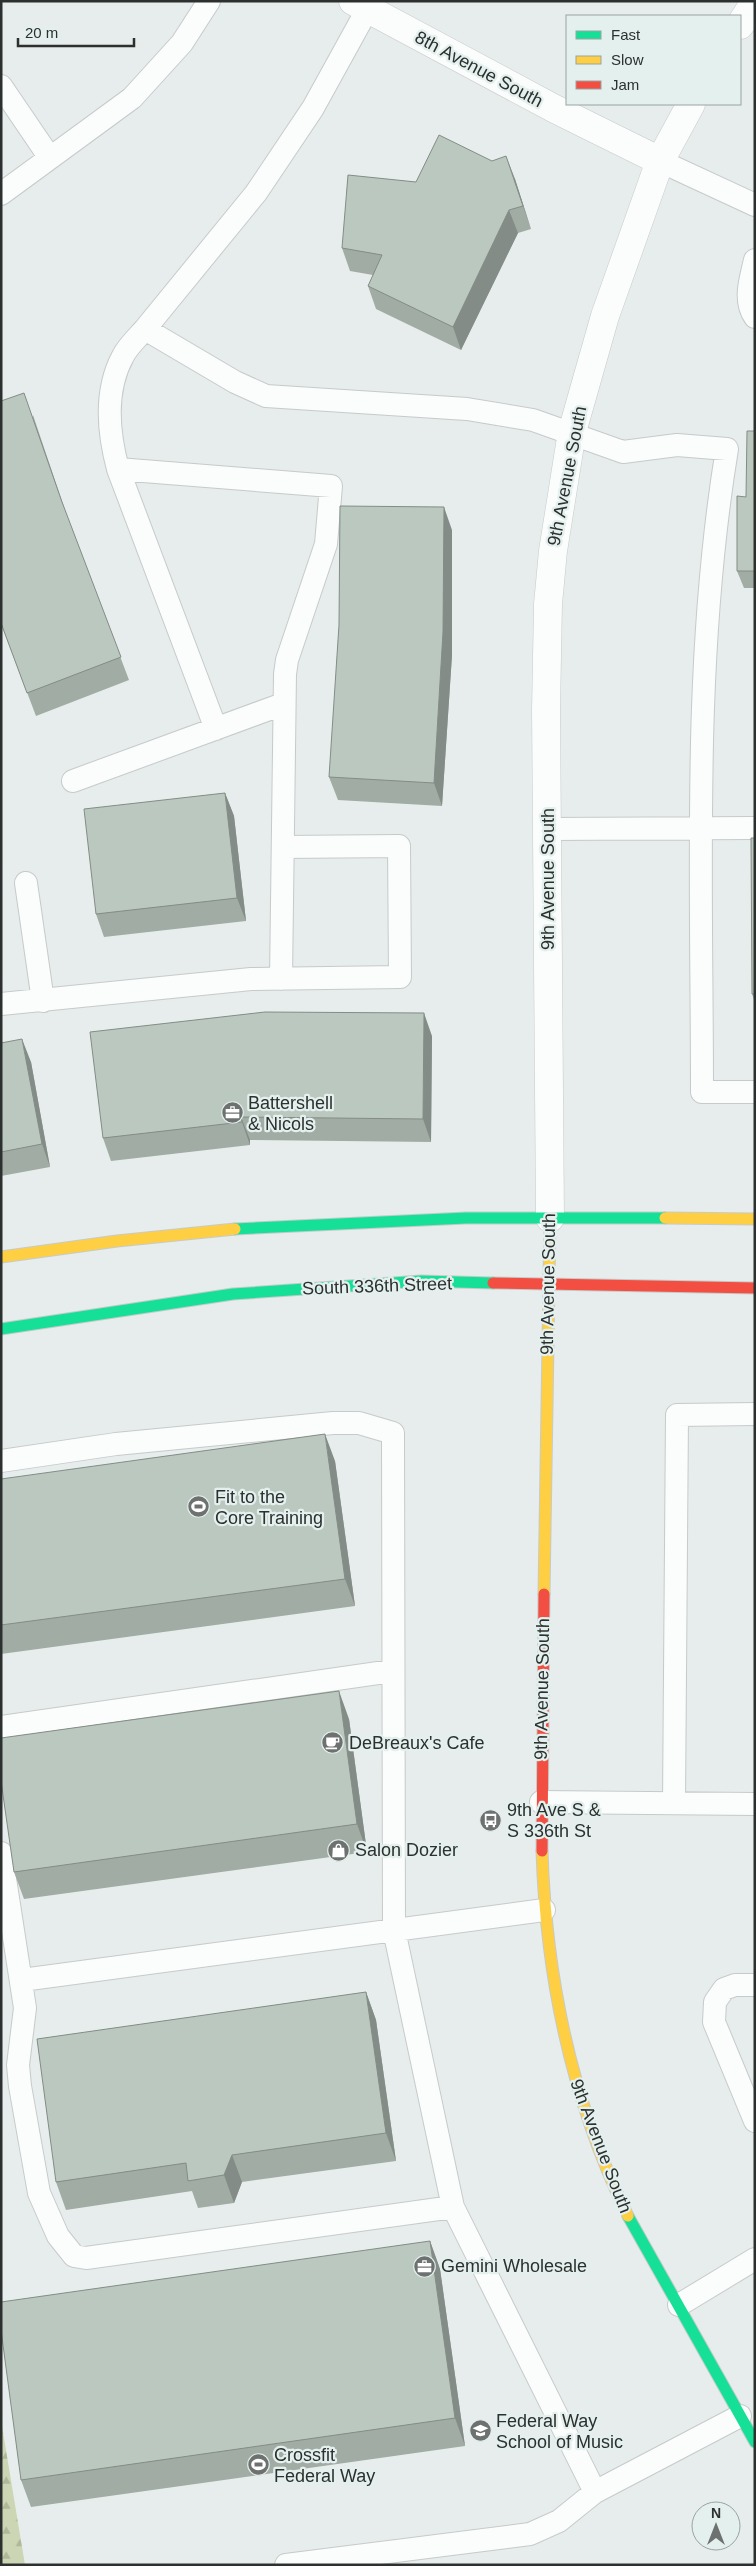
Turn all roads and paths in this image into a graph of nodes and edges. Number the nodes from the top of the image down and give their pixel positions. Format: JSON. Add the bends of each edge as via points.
{"nodes":[{"id":1,"x":208,"y":1,"type":"edge"},
{"id":2,"x":755,"y":2,"type":"edge"},
{"id":3,"x":360,"y":5,"type":"edge"},
{"id":4,"x":741,"y":23,"type":"edge"},
{"id":5,"x":1,"y":86,"type":"edge"},
{"id":6,"x":690,"y":105,"type":"edge"},
{"id":7,"x":50,"y":158,"type":"junction"},
{"id":8,"x":660,"y":161,"type":"junction"},
{"id":9,"x":1,"y":194,"type":"edge"},
{"id":10,"x":755,"y":205,"type":"edge"},
{"id":11,"x":755,"y":260,"type":"edge"},
{"id":12,"x":755,"y":317,"type":"edge"},
{"id":13,"x":145,"y":329,"type":"junction"},
{"id":14,"x":572,"y":432,"type":"junction"},
{"id":15,"x":118,"y":469,"type":"junction"},
{"id":16,"x":283,"y":704,"type":"junction"},
{"id":17,"x":216,"y":729,"type":"junction"},
{"id":18,"x":73,"y":782,"type":"dead end"},
{"id":19,"x":548,"y":828,"type":"junction"},
{"id":20,"x":702,"y":828,"type":"junction"},
{"id":21,"x":755,"y":828,"type":"edge"},
{"id":22,"x":283,"y":846,"type":"junction"},
{"id":23,"x":26,"y":883,"type":"dead end"},
{"id":24,"x":281,"y":979,"type":"junction"},
{"id":25,"x":43,"y":1001,"type":"junction"},
{"id":26,"x":1,"y":1004,"type":"edge"},
{"id":27,"x":755,"y":1092,"type":"edge"},
{"id":28,"x":550,"y":1218,"type":"junction"},
{"id":29,"x":755,"y":1219,"type":"edge"},
{"id":30,"x":1,"y":1257,"type":"edge"},
{"id":31,"x":547,"y":1285,"type":"junction"},
{"id":32,"x":755,"y":1288,"type":"edge"},
{"id":33,"x":1,"y":1329,"type":"edge"},
{"id":34,"x":755,"y":1414,"type":"edge"},
{"id":35,"x":1,"y":1461,"type":"edge"},
{"id":36,"x":392,"y":1671,"type":"junction"},
{"id":37,"x":1,"y":1727,"type":"edge"},
{"id":38,"x":541,"y":1802,"type":"junction"},
{"id":39,"x":674,"y":1804,"type":"junction"},
{"id":40,"x":755,"y":1804,"type":"edge"},
{"id":41,"x":1,"y":1853,"type":"edge"},
{"id":42,"x":544,"y":1910,"type":"junction"},
{"id":43,"x":394,"y":1930,"type":"junction"},
{"id":44,"x":22,"y":1980,"type":"junction"},
{"id":45,"x":755,"y":1985,"type":"edge"},
{"id":46,"x":755,"y":2121,"type":"edge"},
{"id":47,"x":453,"y":2208,"type":"junction"},
{"id":48,"x":755,"y":2258,"type":"edge"},
{"id":49,"x":679,"y":2305,"type":"junction"},
{"id":50,"x":740,"y":2416,"type":"junction"},
{"id":51,"x":755,"y":2442,"type":"edge"},
{"id":52,"x":595,"y":2492,"type":"junction"},
{"id":53,"x":286,"y":2565,"type":"edge"}],
"edges":[{"from":1,"to":7,"type":"lane","via":[[182,43],[132,98]]},
{"from":2,"to":4,"type":"street"},
{"from":3,"to":8,"type":"street","name":"8th Avenue South"},
{"from":3,"to":13,"type":"lane","via":[[313,108],[256,193]]},
{"from":5,"to":7,"type":"lane"},
{"from":6,"to":8,"type":"street","name":"9th Avenue South"},
{"from":7,"to":9,"type":"lane"},
{"from":8,"to":10,"type":"lane"},
{"from":8,"to":14,"type":"street","name":"9th Avenue South","via":[[604,316]]},
{"from":11,"to":12,"type":"lane","via":[[748,291],[750,311]]},
{"from":13,"to":14,"type":"lane","via":[[235,382],[266,396],[467,409],[533,420]]},
{"from":13,"to":15,"type":"lane","via":[[123,354],[113,379],[110,419]]},
{"from":14,"to":19,"type":"street","name":"9th Avenue South","via":[[548,604]]},
{"from":14,"to":20,"type":"lane","via":[[623,452],[677,445],[727,449],[706,635]]},
{"from":15,"to":16,"type":"lane","via":[[331,486],[326,544],[287,660]]},
{"from":15,"to":17,"type":"lane"},
{"from":16,"to":17,"type":"lane"},
{"from":16,"to":22,"type":"lane"},
{"from":17,"to":18,"type":"lane"},
{"from":19,"to":20,"type":"lane"},
{"from":19,"to":28,"type":"street","name":"9th Avenue South"},
{"from":20,"to":21,"type":"lane"},
{"from":20,"to":27,"type":"lane","via":[[702,1092]]},
{"from":22,"to":24,"type":"lane"},
{"from":22,"to":24,"type":"lane","via":[[398,846],[400,977]]},
{"from":23,"to":25,"type":"lane"},
{"from":24,"to":25,"type":"lane","via":[[251,979]]},
{"from":25,"to":26,"type":"lane"},
{"from":28,"to":29,"type":"main road"},
{"from":28,"to":30,"type":"main road","via":[[324,1224],[171,1236]]},
{"from":28,"to":31,"type":"main road","name":"9th Avenue South"},
{"from":31,"to":32,"type":"main road","name":"South 336th Street"},
{"from":31,"to":33,"type":"main road","name":"South 336th Street","via":[[421,1281],[341,1285],[233,1294]]},
{"from":31,"to":38,"type":"main road","name":"9th Avenue South"},
{"from":34,"to":39,"type":"lane","via":[[677,1415]]},
{"from":35,"to":36,"type":"lane","via":[[116,1444],[333,1423],[359,1423],[393,1433]]},
{"from":36,"to":37,"type":"lane"},
{"from":36,"to":43,"type":"lane"},
{"from":38,"to":39,"type":"lane"},
{"from":38,"to":42,"type":"main road","name":"9th Avenue South"},
{"from":39,"to":40,"type":"lane"},
{"from":41,"to":44,"type":"lane"},
{"from":42,"to":43,"type":"lane"},
{"from":42,"to":49,"type":"main road","name":"9th Avenue South","via":[[566,2046],[582,2104],[613,2186]]},
{"from":43,"to":44,"type":"lane"},
{"from":43,"to":47,"type":"lane"},
{"from":44,"to":47,"type":"lane","via":[[25,2021],[18,2065],[39,2193],[58,2236],[74,2256],[86,2258]]},
{"from":45,"to":46,"type":"lane","via":[[735,1985],[724,1989],[716,2002],[714,2022]]},
{"from":47,"to":52,"type":"lane"},
{"from":48,"to":49,"type":"lane"},
{"from":49,"to":50,"type":"main road","name":"9th Avenue South"},
{"from":50,"to":51,"type":"main road","name":"9th Avenue South"},
{"from":50,"to":52,"type":"lane"},
{"from":52,"to":53,"type":"lane","via":[[558,2521],[530,2534]]}]}
